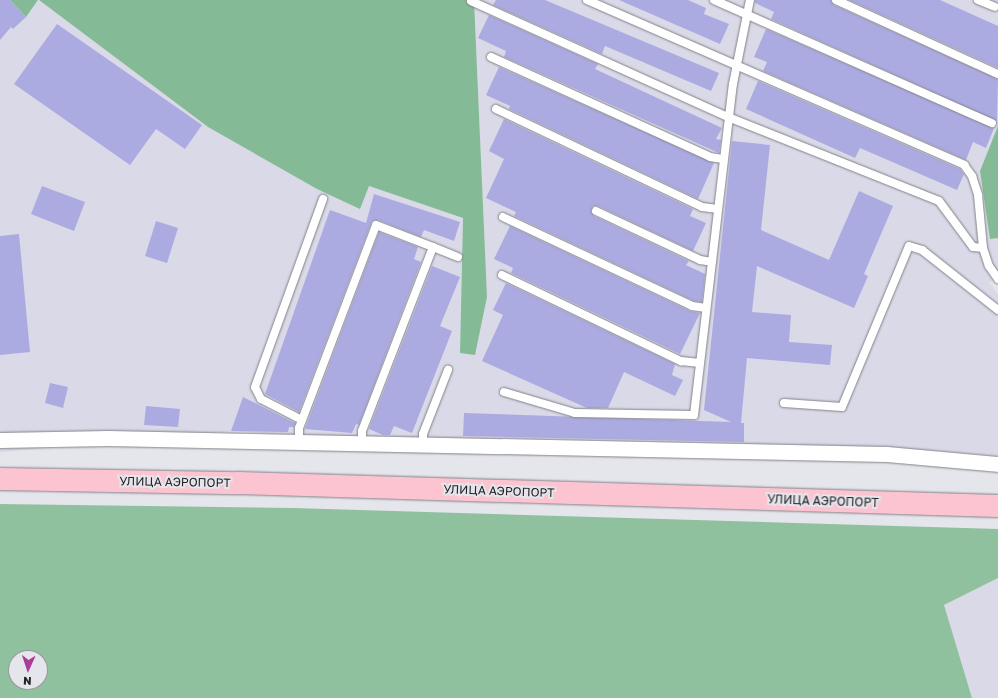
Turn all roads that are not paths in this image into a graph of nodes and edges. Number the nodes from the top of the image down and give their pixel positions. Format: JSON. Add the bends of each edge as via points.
{"nodes":[{"id":1,"x":587,"y":0,"type":"edge"},
{"id":2,"x":714,"y":0,"type":"edge"},
{"id":3,"x":750,"y":0,"type":"edge"},
{"id":4,"x":836,"y":0,"type":"edge"},
{"id":5,"x":978,"y":0,"type":"edge"},
{"id":6,"x":471,"y":1,"type":"dead end"},
{"id":7,"x":995,"y":7,"type":"dead end"},
{"id":8,"x":747,"y":15,"type":"junction"},
{"id":9,"x":491,"y":57,"type":"dead end"},
{"id":10,"x":737,"y":66,"type":"junction"},
{"id":11,"x":998,"y":74,"type":"edge"},
{"id":12,"x":496,"y":109,"type":"dead end"},
{"id":13,"x":728,"y":117,"type":"junction"},
{"id":14,"x":992,"y":123,"type":"dead end"},
{"id":15,"x":724,"y":159,"type":"junction"},
{"id":16,"x":323,"y":199,"type":"dead end"},
{"id":17,"x":718,"y":209,"type":"junction"},
{"id":18,"x":596,"y":211,"type":"dead end"},
{"id":19,"x":504,"y":217,"type":"dead end"},
{"id":20,"x":433,"y":247,"type":"junction"},
{"id":21,"x":983,"y":248,"type":"junction"},
{"id":22,"x":458,"y":257,"type":"dead end"},
{"id":23,"x":712,"y":262,"type":"junction"},
{"id":24,"x":502,"y":275,"type":"dead end"},
{"id":25,"x":998,"y":279,"type":"edge"},
{"id":26,"x":706,"y":308,"type":"junction"},
{"id":27,"x":998,"y":310,"type":"edge"},
{"id":28,"x":700,"y":363,"type":"junction"},
{"id":29,"x":448,"y":370,"type":"dead end"},
{"id":30,"x":504,"y":392,"type":"dead end"},
{"id":31,"x":784,"y":403,"type":"dead end"},
{"id":32,"x":302,"y":420,"type":"junction"},
{"id":33,"x":0,"y":440,"type":"edge"},
{"id":34,"x":299,"y":442,"type":"junction"},
{"id":35,"x":362,"y":443,"type":"junction"},
{"id":36,"x":423,"y":445,"type":"junction"},
{"id":37,"x":998,"y":464,"type":"edge"},
{"id":38,"x":0,"y":479,"type":"edge"},
{"id":39,"x":998,"y":506,"type":"edge"}],
"edges":[{"from":1,"to":10,"type":"lane"},
{"from":2,"to":8,"type":"lane"},
{"from":3,"to":8,"type":"lane"},
{"from":4,"to":11,"type":"lane"},
{"from":5,"to":7,"type":"lane"},
{"from":6,"to":13,"type":"lane"},
{"from":8,"to":10,"type":"lane"},
{"from":8,"to":14,"type":"lane"},
{"from":9,"to":15,"type":"lane","via":[[710,157]]},
{"from":10,"to":13,"type":"lane"},
{"from":10,"to":21,"type":"lane","via":[[964,165],[972,176],[978,196]]},
{"from":12,"to":17,"type":"lane","via":[[702,207]]},
{"from":13,"to":15,"type":"lane"},
{"from":13,"to":21,"type":"lane","via":[[939,201],[973,247]]},
{"from":15,"to":17,"type":"lane"},
{"from":16,"to":32,"type":"lane","via":[[255,386],[261,399]]},
{"from":17,"to":23,"type":"lane"},
{"from":18,"to":23,"type":"lane","via":[[700,260]]},
{"from":19,"to":26,"type":"lane","via":[[692,306]]},
{"from":20,"to":22,"type":"lane"},
{"from":20,"to":32,"type":"lane","via":[[376,225]]},
{"from":20,"to":35,"type":"lane","via":[[362,431]]},
{"from":21,"to":25,"type":"lane","via":[[989,266]]},
{"from":23,"to":26,"type":"lane"},
{"from":24,"to":28,"type":"lane","via":[[681,360]]},
{"from":26,"to":28,"type":"lane"},
{"from":27,"to":31,"type":"lane","via":[[922,250],[909,246],[842,407]]},
{"from":28,"to":30,"type":"lane","via":[[694,415],[576,413]]},
{"from":29,"to":36,"type":"lane","via":[[423,434]]},
{"from":32,"to":34,"type":"lane"},
{"from":33,"to":34,"type":"street","via":[[108,438]]},
{"from":34,"to":35,"type":"street"},
{"from":35,"to":36,"type":"street"},
{"from":36,"to":37,"type":"street","via":[[886,454]]},
{"from":38,"to":39,"type":"main road","name":"УЛИЦА АЭРОПОРТ","via":[[239,483]]}]}
